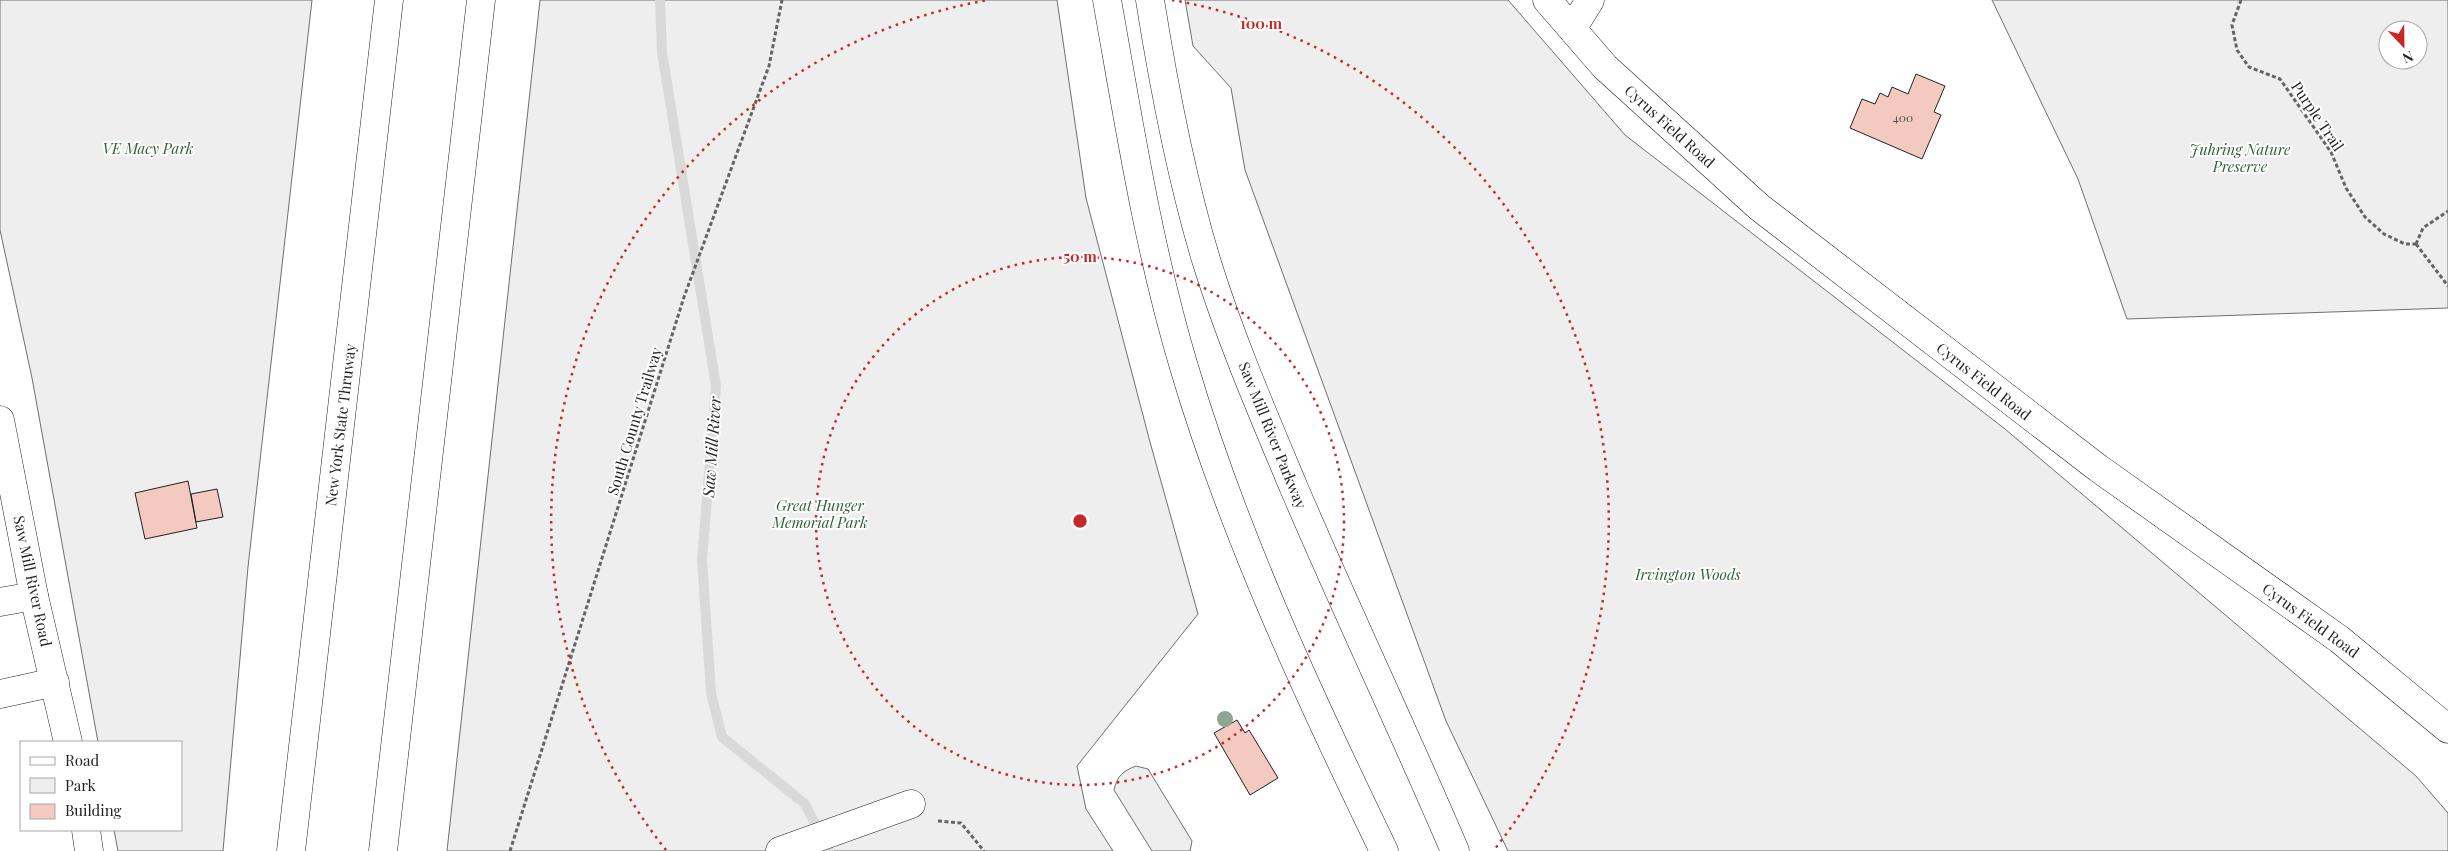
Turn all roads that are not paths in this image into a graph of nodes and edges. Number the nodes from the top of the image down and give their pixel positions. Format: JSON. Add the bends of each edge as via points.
{"nodes":[{"id":1,"x":390,"y":0,"type":"edge"},
{"id":2,"x":481,"y":0,"type":"edge"},
{"id":3,"x":1107,"y":0,"type":"edge"},
{"id":4,"x":1150,"y":0,"type":"edge"},
{"id":5,"x":1547,"y":0,"type":"edge"},
{"id":6,"x":1590,"y":0,"type":"edge"},
{"id":7,"x":1572,"y":29,"type":"junction"},
{"id":8,"x":0,"y":420,"type":"edge"},
{"id":9,"x":34,"y":596,"type":"junction"},
{"id":10,"x":0,"y":602,"type":"edge"},
{"id":11,"x":55,"y":682,"type":"junction"},
{"id":12,"x":0,"y":694,"type":"edge"},
{"id":13,"x":2448,"y":729,"type":"edge"},
{"id":14,"x":68,"y":741,"type":"edge"},
{"id":15,"x":911,"y":804,"type":"dead end"},
{"id":16,"x":86,"y":831,"type":"edge"},
{"id":17,"x":89,"y":851,"type":"edge"},
{"id":18,"x":291,"y":851,"type":"edge"},
{"id":19,"x":383,"y":851,"type":"edge"},
{"id":20,"x":780,"y":851,"type":"edge"},
{"id":21,"x":1384,"y":851,"type":"edge"},
{"id":22,"x":1455,"y":851,"type":"edge"}],
"edges":[{"from":1,"to":18,"type":"main road","name":"New York State Thruway"},
{"from":2,"to":19,"type":"main road"},
{"from":3,"to":21,"type":"main road","via":[[1152,239],[1184,369],[1256,566]]},
{"from":4,"to":22,"type":"main road","name":"Saw Mill River Parkway","via":[[1191,203],[1228,323],[1321,550]]},
{"from":5,"to":7,"type":"main road","name":"Cyrus Field Road"},
{"from":6,"to":7,"type":"main road"},
{"from":7,"to":13,"type":"main road","name":"Cyrus Field Road","via":[[1605,67],[1759,207],[2098,468],[2339,639]]},
{"from":8,"to":9,"type":"main road","name":"Saw Mill River Road"},
{"from":9,"to":10,"type":"main road"},
{"from":9,"to":11,"type":"main road","name":"Saw Mill River Road"},
{"from":11,"to":12,"type":"main road"},
{"from":11,"to":14,"type":"main road","name":"Saw Mill River Road"},
{"from":15,"to":20,"type":"main road"},
{"from":16,"to":17,"type":"main road"}]}
